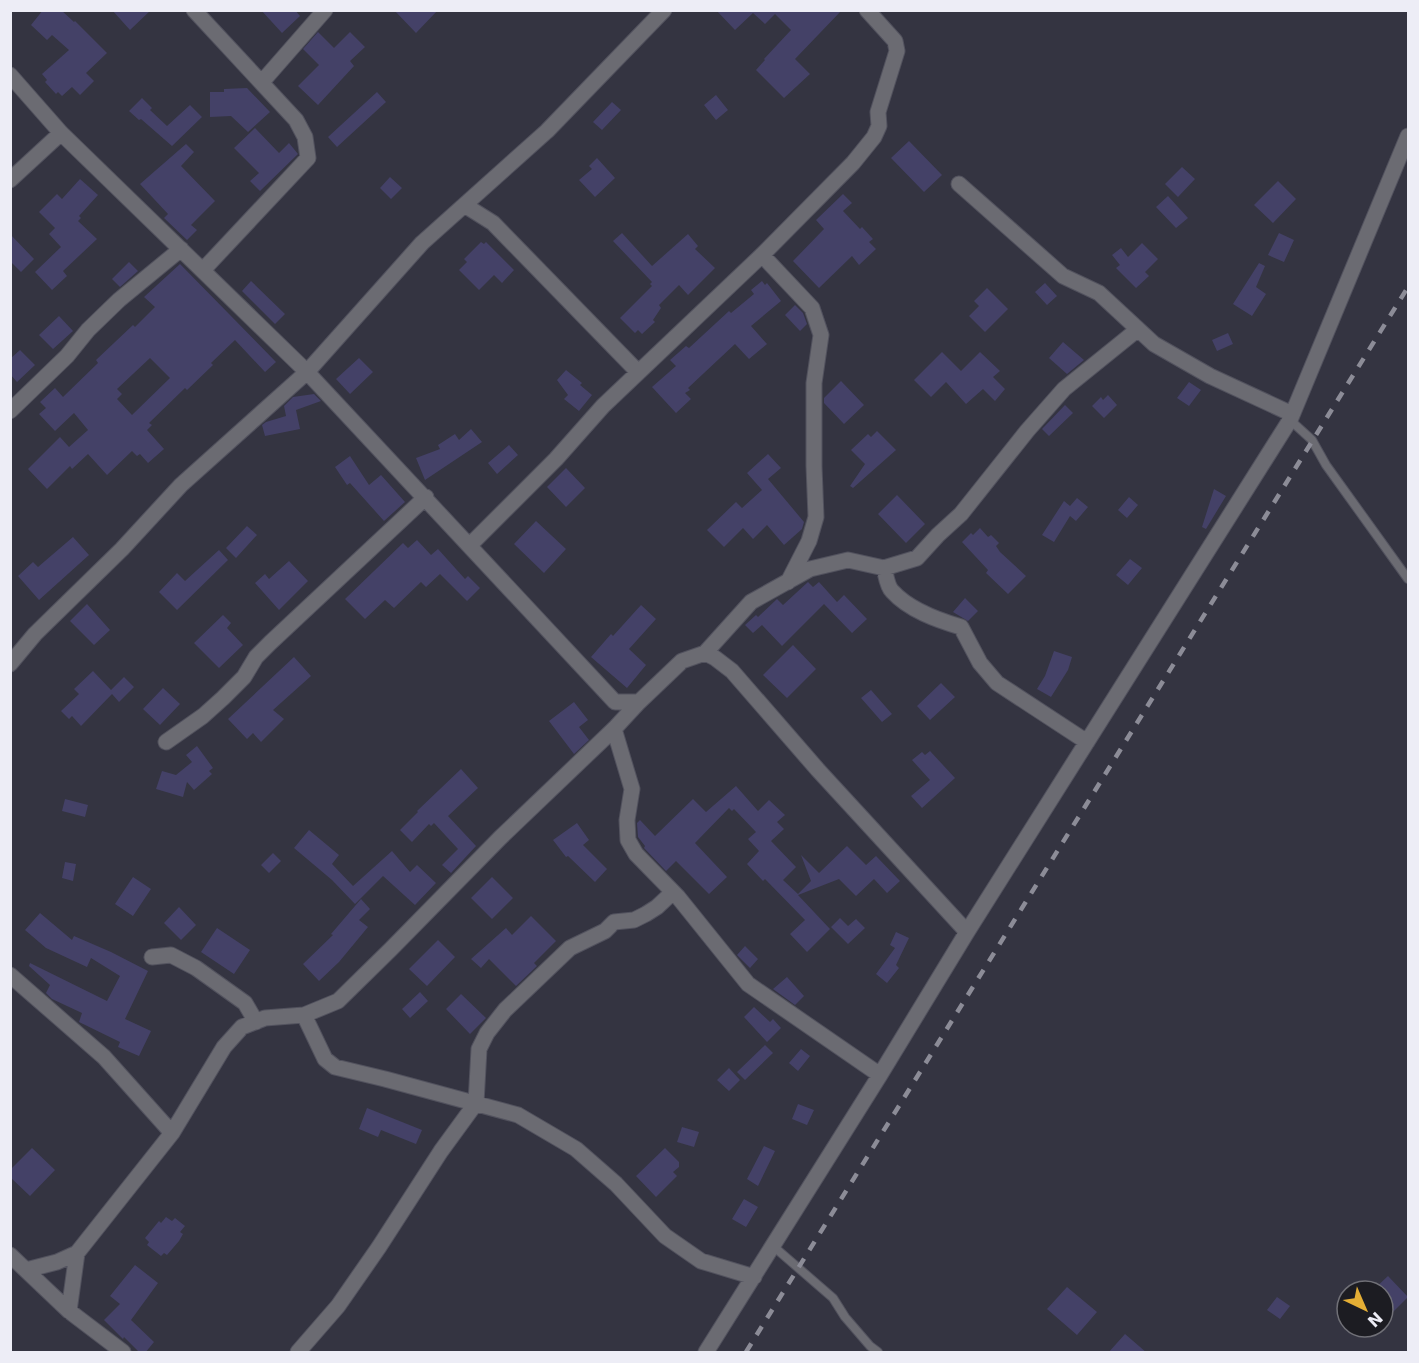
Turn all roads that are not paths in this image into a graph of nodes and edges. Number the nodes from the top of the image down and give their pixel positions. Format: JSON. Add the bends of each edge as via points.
{"nodes":[{"id":1,"x":194,"y":10,"type":"edge"},
{"id":2,"x":325,"y":10,"type":"edge"},
{"id":3,"x":664,"y":10,"type":"edge"},
{"id":4,"x":867,"y":10,"type":"edge"},
{"id":5,"x":10,"y":75,"type":"edge"},
{"id":6,"x":262,"y":82,"type":"junction"},
{"id":7,"x":61,"y":133,"type":"junction"},
{"id":8,"x":1408,"y":136,"type":"edge"},
{"id":9,"x":10,"y":180,"type":"edge"},
{"id":10,"x":959,"y":184,"type":"dead end"},
{"id":11,"x":465,"y":206,"type":"junction"},
{"id":12,"x":181,"y":249,"type":"junction"},
{"id":13,"x":762,"y":255,"type":"junction"},
{"id":14,"x":204,"y":270,"type":"junction"},
{"id":15,"x":1137,"y":330,"type":"junction"},
{"id":16,"x":307,"y":372,"type":"junction"},
{"id":17,"x":638,"y":372,"type":"junction"},
{"id":18,"x":10,"y":411,"type":"edge"},
{"id":19,"x":1291,"y":417,"type":"junction"},
{"id":20,"x":426,"y":497,"type":"junction"},
{"id":21,"x":470,"y":545,"type":"junction"},
{"id":22,"x":884,"y":568,"type":"junction"},
{"id":23,"x":1408,"y":579,"type":"edge"},
{"id":24,"x":788,"y":582,"type":"junction"},
{"id":25,"x":705,"y":653,"type":"junction"},
{"id":26,"x":10,"y":664,"type":"edge"},
{"id":27,"x":639,"y":702,"type":"junction"},
{"id":28,"x":614,"y":729,"type":"junction"},
{"id":29,"x":166,"y":742,"type":"dead end"},
{"id":30,"x":1087,"y":742,"type":"junction"},
{"id":31,"x":673,"y":892,"type":"junction"},
{"id":32,"x":967,"y":932,"type":"junction"},
{"id":33,"x":152,"y":957,"type":"dead end"},
{"id":34,"x":10,"y":975,"type":"edge"},
{"id":35,"x":304,"y":1015,"type":"junction"},
{"id":36,"x":256,"y":1022,"type":"junction"},
{"id":37,"x":880,"y":1075,"type":"junction"},
{"id":38,"x":476,"y":1103,"type":"junction"},
{"id":39,"x":172,"y":1133,"type":"junction"},
{"id":40,"x":772,"y":1246,"type":"junction"},
{"id":41,"x":77,"y":1253,"type":"junction"},
{"id":42,"x":10,"y":1255,"type":"edge"},
{"id":43,"x":26,"y":1269,"type":"junction"},
{"id":44,"x":754,"y":1277,"type":"junction"},
{"id":45,"x":69,"y":1311,"type":"junction"},
{"id":46,"x":123,"y":1353,"type":"edge"},
{"id":47,"x":298,"y":1353,"type":"edge"},
{"id":48,"x":706,"y":1353,"type":"edge"},
{"id":49,"x":878,"y":1353,"type":"edge"}],
"edges":[{"from":1,"to":6,"type":"street"},
{"from":2,"to":6,"type":"street"},
{"from":3,"to":11,"type":"street","via":[[547,131]]},
{"from":4,"to":13,"type":"street","via":[[895,41],[897,51],[878,112],[879,126],[853,163]]},
{"from":5,"to":7,"type":"street"},
{"from":6,"to":14,"type":"street","via":[[296,120],[305,137],[308,158]]},
{"from":7,"to":9,"type":"street"},
{"from":7,"to":12,"type":"street"},
{"from":8,"to":19,"type":"street"},
{"from":10,"to":15,"type":"street","via":[[1063,276],[1099,293]]},
{"from":11,"to":16,"type":"street","via":[[422,243]]},
{"from":11,"to":17,"type":"street","via":[[493,223]]},
{"from":12,"to":14,"type":"street"},
{"from":12,"to":18,"type":"street","via":[[119,300]]},
{"from":13,"to":17,"type":"street"},
{"from":13,"to":24,"type":"street","via":[[812,308],[821,335],[814,383],[816,517]]},
{"from":14,"to":16,"type":"street"},
{"from":15,"to":19,"type":"street","via":[[1210,376]]},
{"from":15,"to":22,"type":"street","via":[[1064,389],[961,514],[917,558]]},
{"from":16,"to":20,"type":"street"},
{"from":16,"to":26,"type":"street","via":[[181,485]]},
{"from":17,"to":21,"type":"street"},
{"from":19,"to":23,"type":"lane","via":[[1312,440]]},
{"from":19,"to":30,"type":"street"},
{"from":20,"to":21,"type":"street"},
{"from":20,"to":29,"type":"street","via":[[270,642],[223,698]]},
{"from":21,"to":27,"type":"street","via":[[615,702]]},
{"from":22,"to":24,"type":"street","via":[[848,560],[810,569]]},
{"from":22,"to":30,"type":"street","via":[[890,590],[916,609],[961,627],[980,663],[998,683]]},
{"from":24,"to":25,"type":"street","via":[[752,602]]},
{"from":25,"to":27,"type":"street","via":[[682,661]]},
{"from":25,"to":32,"type":"street","via":[[732,671]]},
{"from":27,"to":28,"type":"street"},
{"from":28,"to":31,"type":"street","via":[[632,789],[628,840],[636,854]]},
{"from":28,"to":35,"type":"street","via":[[500,837],[338,1001]]},
{"from":30,"to":32,"type":"street"},
{"from":31,"to":37,"type":"street","via":[[748,984]]},
{"from":31,"to":38,"type":"street","via":[[646,914],[614,922],[605,931],[570,948],[505,1010],[479,1050]]},
{"from":32,"to":37,"type":"street"},
{"from":33,"to":36,"type":"street","via":[[171,955],[196,968],[245,1003]]},
{"from":34,"to":39,"type":"street","via":[[104,1057]]},
{"from":35,"to":36,"type":"street"},
{"from":35,"to":38,"type":"street","via":[[325,1059],[335,1067]]},
{"from":36,"to":39,"type":"street","via":[[242,1027],[224,1047]]},
{"from":37,"to":40,"type":"street"},
{"from":38,"to":44,"type":"street","via":[[518,1115],[576,1149],[665,1236],[701,1261]]},
{"from":38,"to":47,"type":"street","via":[[338,1306]]},
{"from":39,"to":41,"type":"street"},
{"from":40,"to":44,"type":"street"},
{"from":40,"to":49,"type":"lane","via":[[832,1298]]},
{"from":41,"to":43,"type":"street"},
{"from":41,"to":45,"type":"street"},
{"from":42,"to":43,"type":"street"},
{"from":43,"to":45,"type":"street"},
{"from":44,"to":48,"type":"street"},
{"from":45,"to":46,"type":"street"}]}
